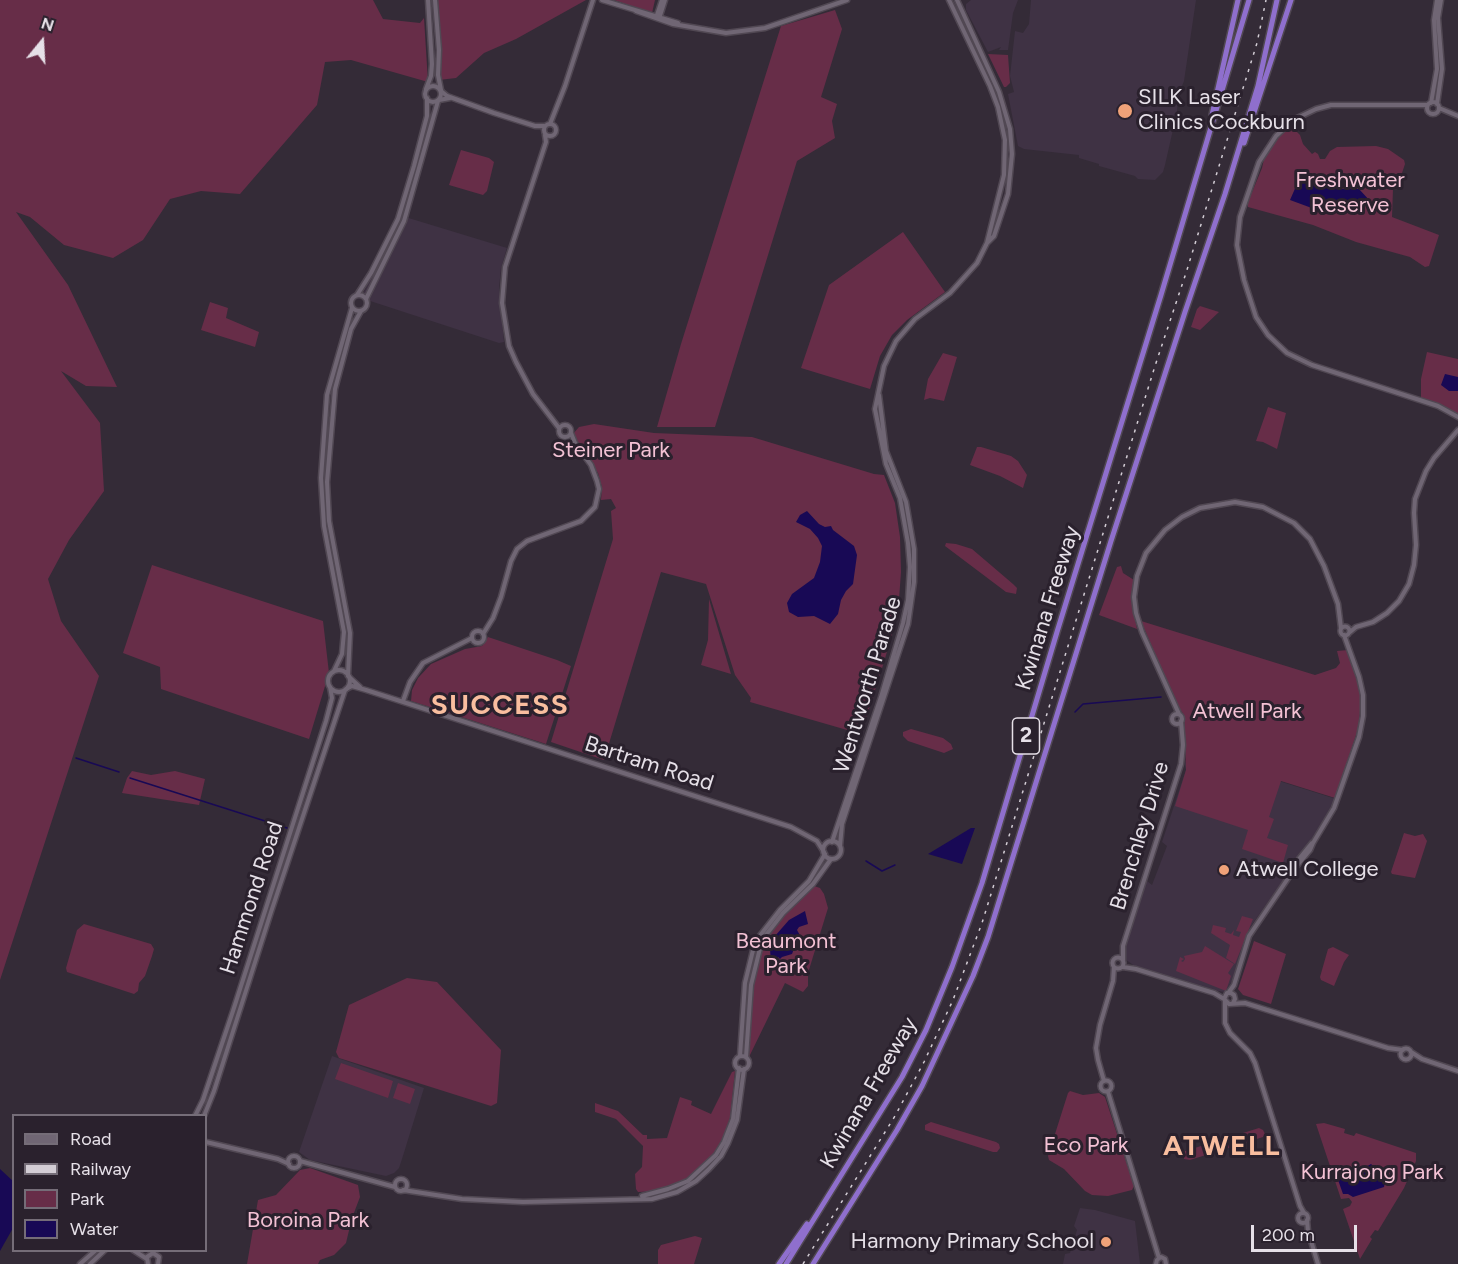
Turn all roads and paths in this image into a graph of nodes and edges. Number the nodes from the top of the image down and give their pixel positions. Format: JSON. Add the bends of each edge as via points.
{"nodes":[{"id":1,"x":428,"y":0,"type":"edge"},
{"id":2,"x":435,"y":0,"type":"edge"},
{"id":3,"x":593,"y":0,"type":"edge"},
{"id":4,"x":602,"y":0,"type":"edge"},
{"id":5,"x":663,"y":0,"type":"edge"},
{"id":6,"x":847,"y":0,"type":"edge"},
{"id":7,"x":949,"y":0,"type":"edge"},
{"id":8,"x":957,"y":0,"type":"edge"},
{"id":9,"x":1238,"y":0,"type":"edge"},
{"id":10,"x":1249,"y":0,"type":"edge"},
{"id":11,"x":1277,"y":0,"type":"edge"},
{"id":12,"x":1291,"y":0,"type":"edge"},
{"id":13,"x":1439,"y":0,"type":"edge"},
{"id":14,"x":658,"y":18,"type":"junction"},
{"id":15,"x":978,"y":43,"type":"junction"},
{"id":16,"x":971,"y":46,"type":"junction"},
{"id":17,"x":426,"y":89,"type":"junction"},
{"id":18,"x":441,"y":91,"type":"junction"},
{"id":19,"x":427,"y":99,"type":"junction"},
{"id":20,"x":454,"y":99,"type":"junction"},
{"id":21,"x":438,"y":100,"type":"junction"},
{"id":22,"x":1429,"y":106,"type":"junction"},
{"id":23,"x":1438,"y":108,"type":"junction"},
{"id":24,"x":1458,"y":116,"type":"edge"},
{"id":25,"x":552,"y":124,"type":"junction"},
{"id":26,"x":544,"y":131,"type":"junction"},
{"id":27,"x":551,"y":136,"type":"junction"},
{"id":28,"x":546,"y":142,"type":"junction"},
{"id":29,"x":1207,"y":142,"type":"junction"},
{"id":30,"x":1237,"y":158,"type":"junction"},
{"id":31,"x":987,"y":243,"type":"junction"},
{"id":32,"x":357,"y":295,"type":"junction"},
{"id":33,"x":366,"y":299,"type":"junction"},
{"id":34,"x":352,"y":308,"type":"junction"},
{"id":35,"x":361,"y":311,"type":"junction"},
{"id":36,"x":879,"y":392,"type":"junction"},
{"id":37,"x":1456,"y":416,"type":"edge"},
{"id":38,"x":1458,"y":423,"type":"edge"},
{"id":39,"x":561,"y":426,"type":"junction"},
{"id":40,"x":571,"y":433,"type":"junction"},
{"id":41,"x":1457,"y":433,"type":"edge"},
{"id":42,"x":565,"y":438,"type":"junction"},
{"id":43,"x":575,"y":443,"type":"junction"},
{"id":44,"x":1346,"y":630,"type":"junction"},
{"id":45,"x":481,"y":632,"type":"junction"},
{"id":46,"x":474,"y":640,"type":"junction"},
{"id":47,"x":334,"y":671,"type":"junction"},
{"id":48,"x":348,"y":675,"type":"junction"},
{"id":49,"x":330,"y":687,"type":"junction"},
{"id":50,"x":346,"y":690,"type":"junction"},
{"id":51,"x":366,"y":690,"type":"junction"},
{"id":52,"x":403,"y":701,"type":"junction"},
{"id":53,"x":1176,"y":715,"type":"junction"},
{"id":54,"x":1179,"y":723,"type":"junction"},
{"id":55,"x":817,"y":842,"type":"junction"},
{"id":56,"x":831,"y":842,"type":"junction"},
{"id":57,"x":840,"y":846,"type":"junction"},
{"id":58,"x":824,"y":853,"type":"junction"},
{"id":59,"x":831,"y":859,"type":"junction"},
{"id":60,"x":1123,"y":946,"type":"junction"},
{"id":61,"x":1116,"y":958,"type":"junction"},
{"id":62,"x":1124,"y":961,"type":"junction"},
{"id":63,"x":1119,"y":968,"type":"junction"},
{"id":64,"x":1136,"y":969,"type":"junction"},
{"id":65,"x":1234,"y":985,"type":"junction"},
{"id":66,"x":1214,"y":993,"type":"junction"},
{"id":67,"x":1228,"y":993,"type":"junction"},
{"id":68,"x":1235,"y":996,"type":"junction"},
{"id":69,"x":1225,"y":1000,"type":"junction"},
{"id":70,"x":1232,"y":1003,"type":"junction"},
{"id":71,"x":1245,"y":1003,"type":"junction"},
{"id":72,"x":1225,"y":1012,"type":"junction"},
{"id":73,"x":1391,"y":1049,"type":"junction"},
{"id":74,"x":1403,"y":1050,"type":"junction"},
{"id":75,"x":1411,"y":1052,"type":"junction"},
{"id":76,"x":740,"y":1056,"type":"junction"},
{"id":77,"x":1401,"y":1056,"type":"junction"},
{"id":78,"x":746,"y":1057,"type":"junction"},
{"id":79,"x":1409,"y":1059,"type":"junction"},
{"id":80,"x":1422,"y":1059,"type":"junction"},
{"id":81,"x":739,"y":1068,"type":"junction"},
{"id":82,"x":744,"y":1069,"type":"junction"},
{"id":83,"x":1458,"y":1071,"type":"edge"},
{"id":84,"x":1104,"y":1081,"type":"junction"},
{"id":85,"x":1107,"y":1092,"type":"junction"},
{"id":86,"x":196,"y":1114,"type":"edge"},
{"id":87,"x":205,"y":1114,"type":"edge"},
{"id":88,"x":207,"y":1141,"type":"edge"},
{"id":89,"x":290,"y":1158,"type":"junction"},
{"id":90,"x":278,"y":1159,"type":"junction"},
{"id":91,"x":300,"y":1163,"type":"junction"},
{"id":92,"x":289,"y":1164,"type":"junction"},
{"id":93,"x":396,"y":1181,"type":"junction"},
{"id":94,"x":384,"y":1184,"type":"junction"},
{"id":95,"x":406,"y":1184,"type":"junction"},
{"id":96,"x":395,"y":1187,"type":"junction"},
{"id":97,"x":404,"y":1190,"type":"junction"},
{"id":98,"x":415,"y":1191,"type":"junction"},
{"id":99,"x":638,"y":1198,"type":"junction"},
{"id":100,"x":821,"y":1208,"type":"junction"},
{"id":101,"x":1302,"y":1214,"type":"junction"},
{"id":102,"x":1307,"y":1220,"type":"junction"},
{"id":103,"x":1301,"y":1222,"type":"junction"},
{"id":104,"x":1308,"y":1230,"type":"junction"},
{"id":105,"x":95,"y":1252,"type":"edge"},
{"id":106,"x":104,"y":1252,"type":"edge"},
{"id":107,"x":134,"y":1252,"type":"edge"},
{"id":108,"x":1159,"y":1258,"type":"junction"},
{"id":109,"x":148,"y":1261,"type":"edge"},
{"id":110,"x":80,"y":1264,"type":"edge"},
{"id":111,"x":90,"y":1264,"type":"edge"},
{"id":112,"x":158,"y":1264,"type":"edge"},
{"id":113,"x":779,"y":1264,"type":"edge"},
{"id":114,"x":786,"y":1264,"type":"edge"},
{"id":115,"x":813,"y":1264,"type":"edge"},
{"id":116,"x":1156,"y":1264,"type":"edge"},
{"id":117,"x":1166,"y":1264,"type":"edge"},
{"id":118,"x":1318,"y":1264,"type":"edge"}],
"edges":[{"from":1,"to":17,"type":"street","via":[[432,64]]},
{"from":2,"to":18,"type":"street"},
{"from":3,"to":25,"type":"street"},
{"from":4,"to":14,"type":"street"},
{"from":5,"to":14,"type":"street"},
{"from":6,"to":14,"type":"street","via":[[765,28],[726,33]]},
{"from":7,"to":16,"type":"street","name":"Wentworth Parade"},
{"from":8,"to":15,"type":"street","name":"Wentworth Parade"},
{"from":9,"to":29,"type":"highway"},
{"from":10,"to":29,"type":"highway","name":"Kwinana Freeway","number":"2"},
{"from":11,"to":30,"type":"highway","name":"Kwinana Freeway","number":"2"},
{"from":12,"to":30,"type":"highway"},
{"from":13,"to":22,"type":"street","via":[[1434,32],[1437,69]]},
{"from":13,"to":23,"type":"street","via":[[1442,69]]},
{"from":15,"to":16,"type":"street"},
{"from":15,"to":31,"type":"street","name":"Wentworth Parade","via":[[1004,105],[1012,147],[1008,194],[994,236]]},
{"from":16,"to":31,"type":"street","name":"Wentworth Parade","via":[[996,102],[1005,140],[1003,184]]},
{"from":17,"to":18,"type":"street","via":[[434,85]]},
{"from":17,"to":19,"type":"street"},
{"from":18,"to":20,"type":"street"},
{"from":18,"to":21,"type":"street"},
{"from":19,"to":21,"type":"street"},
{"from":19,"to":32,"type":"street","via":[[427,116],[398,219]]},
{"from":20,"to":21,"type":"street"},
{"from":20,"to":26,"type":"street"},
{"from":21,"to":33,"type":"street","via":[[404,221]]},
{"from":22,"to":23,"type":"street"},
{"from":22,"to":23,"type":"street","via":[[1432,114]]},
{"from":22,"to":37,"type":"street","via":[[1331,105],[1293,120],[1276,136],[1259,162],[1240,217],[1237,245],[1256,317],[1287,353],[1312,365],[1430,403]]},
{"from":23,"to":24,"type":"street"},
{"from":25,"to":26,"type":"street"},
{"from":25,"to":27,"type":"street","via":[[556,131]]},
{"from":26,"to":27,"type":"street"},
{"from":26,"to":28,"type":"street"},
{"from":27,"to":28,"type":"street"},
{"from":28,"to":39,"type":"street","via":[[505,267],[502,303],[516,362],[533,394]]},
{"from":29,"to":100,"type":"highway","name":"Kwinana Freeway","number":"2","via":[[978,894],[952,966],[926,1030]]},
{"from":30,"to":115,"type":"highway","name":"Kwinana Freeway","number":"2","via":[[973,976],[922,1086]]},
{"from":31,"to":36,"type":"street","name":"Wentworth Parade","via":[[965,278],[896,340],[884,366]]},
{"from":32,"to":33,"type":"street"},
{"from":32,"to":34,"type":"street","via":[[351,301]]},
{"from":33,"to":35,"type":"street","via":[[366,307]]},
{"from":34,"to":35,"type":"street"},
{"from":34,"to":47,"type":"street","via":[[327,395],[321,478],[324,526],[344,632],[342,654]]},
{"from":35,"to":48,"type":"street","via":[[351,329],[334,389],[327,482],[329,521],[350,633]]},
{"from":36,"to":56,"type":"street","name":"Wentworth Parade","via":[[874,409],[877,425],[886,464],[900,498],[909,549],[908,600],[881,696]]},
{"from":36,"to":57,"type":"street","name":"Wentworth Parade","via":[[886,451],[906,502],[914,549],[914,582],[908,624],[842,824]]},
{"from":37,"to":38,"type":"street"},
{"from":39,"to":40,"type":"street","via":[[569,426]]},
{"from":39,"to":42,"type":"street","via":[[559,434]]},
{"from":40,"to":42,"type":"street"},
{"from":40,"to":43,"type":"street"},
{"from":41,"to":44,"type":"street","via":[[1434,458],[1418,492],[1414,513],[1416,545],[1409,584],[1387,613]]},
{"from":42,"to":43,"type":"street"},
{"from":43,"to":45,"type":"street","via":[[597,481],[595,507],[581,521],[527,541],[517,549],[493,618]]},
{"from":44,"to":53,"type":"street","via":[[1324,566],[1310,539],[1294,523],[1246,503],[1200,508],[1164,530],[1146,553],[1134,597],[1140,626]]},
{"from":44,"to":65,"type":"street","via":[[1363,695],[1363,716],[1345,782],[1334,808],[1250,936]]},
{"from":45,"to":46,"type":"street","via":[[474,633]]},
{"from":45,"to":46,"type":"street","via":[[482,642]]},
{"from":46,"to":52,"type":"street","via":[[423,663]]},
{"from":47,"to":48,"type":"street"},
{"from":47,"to":49,"type":"street","via":[[328,680]]},
{"from":48,"to":50,"type":"street"},
{"from":48,"to":51,"type":"street","name":"Bartram Road"},
{"from":49,"to":50,"type":"street","via":[[336,692]]},
{"from":49,"to":86,"type":"street","name":"Hammond Road","via":[[332,698],[326,721]]},
{"from":50,"to":51,"type":"street","name":"Bartram Road"},
{"from":50,"to":87,"type":"street","name":"Hammond Road"},
{"from":51,"to":52,"type":"street","name":"Bartram Road"},
{"from":52,"to":55,"type":"street","name":"Bartram Road","via":[[791,827]]},
{"from":53,"to":54,"type":"street","via":[[1173,721]]},
{"from":53,"to":54,"type":"street","via":[[1182,717]]},
{"from":54,"to":60,"type":"street","name":"Brenchley Drive","via":[[1183,734],[1181,764]]},
{"from":55,"to":56,"type":"street","name":"Bartram Road"},
{"from":55,"to":58,"type":"street","name":"Bartram Road"},
{"from":56,"to":57,"type":"street"},
{"from":56,"to":58,"type":"street","name":"Wentworth Parade"},
{"from":57,"to":59,"type":"street","name":"Wentworth Parade","via":[[839,856]]},
{"from":58,"to":59,"type":"street"},
{"from":58,"to":76,"type":"street","name":"Wentworth Parade","via":[[809,880],[755,942],[745,983]]},
{"from":59,"to":78,"type":"street","name":"Wentworth Parade","via":[[762,940],[751,985]]},
{"from":60,"to":61,"type":"street","name":"Brenchley Drive"},
{"from":60,"to":62,"type":"street","name":"Brenchley Drive"},
{"from":61,"to":62,"type":"street"},
{"from":61,"to":63,"type":"street","name":"Brenchley Drive","via":[[1113,962]]},
{"from":62,"to":63,"type":"street","name":"Brenchley Drive"},
{"from":62,"to":64,"type":"street"},
{"from":63,"to":64,"type":"street"},
{"from":63,"to":84,"type":"street","via":[[1097,1041]]},
{"from":64,"to":66,"type":"street"},
{"from":65,"to":67,"type":"street"},
{"from":65,"to":68,"type":"street"},
{"from":66,"to":67,"type":"street"},
{"from":66,"to":69,"type":"street"},
{"from":67,"to":68,"type":"street"},
{"from":67,"to":69,"type":"street"},
{"from":68,"to":70,"type":"street"},
{"from":68,"to":71,"type":"street"},
{"from":69,"to":70,"type":"street"},
{"from":69,"to":72,"type":"street"},
{"from":70,"to":71,"type":"street"},
{"from":70,"to":72,"type":"street"},
{"from":71,"to":73,"type":"street"},
{"from":72,"to":101,"type":"street","via":[[1230,1033],[1255,1063]]},
{"from":73,"to":74,"type":"street"},
{"from":73,"to":77,"type":"street"},
{"from":74,"to":75,"type":"street"},
{"from":74,"to":77,"type":"street"},
{"from":75,"to":79,"type":"street"},
{"from":75,"to":80,"type":"street"},
{"from":76,"to":78,"type":"street"},
{"from":76,"to":81,"type":"street","name":"Wentworth Parade","via":[[736,1061]]},
{"from":77,"to":79,"type":"street"},
{"from":78,"to":82,"type":"street","name":"Wentworth Parade","via":[[749,1065]]},
{"from":79,"to":80,"type":"street"},
{"from":80,"to":83,"type":"street"},
{"from":81,"to":82,"type":"street"},
{"from":81,"to":99,"type":"street","name":"Wentworth Parade","via":[[733,1119],[716,1155],[688,1181]]},
{"from":82,"to":99,"type":"street","name":"Wentworth Parade","via":[[735,1127],[716,1162],[677,1192],[652,1199]]},
{"from":84,"to":85,"type":"street","via":[[1101,1088]]},
{"from":84,"to":85,"type":"street","via":[[1111,1085]]},
{"from":85,"to":108,"type":"street"},
{"from":88,"to":90,"type":"street"},
{"from":89,"to":90,"type":"street"},
{"from":89,"to":91,"type":"street","via":[[297,1156]]},
{"from":89,"to":92,"type":"street"},
{"from":90,"to":92,"type":"street"},
{"from":91,"to":92,"type":"street","via":[[293,1168]]},
{"from":91,"to":94,"type":"street"},
{"from":93,"to":94,"type":"street"},
{"from":93,"to":95,"type":"street","via":[[401,1179]]},
{"from":93,"to":96,"type":"street"},
{"from":94,"to":96,"type":"street"},
{"from":95,"to":97,"type":"street"},
{"from":95,"to":98,"type":"street","name":"Wentworth Parade"},
{"from":96,"to":97,"type":"street"},
{"from":97,"to":98,"type":"street","name":"Wentworth Parade"},
{"from":98,"to":99,"type":"street","name":"Wentworth Parade","via":[[462,1199],[523,1202]]},
{"from":100,"to":113,"type":"highway","number":"2"},
{"from":100,"to":114,"type":"highway","name":"Kwinana Freeway","number":"2"},
{"from":101,"to":102,"type":"street"},
{"from":101,"to":103,"type":"street","via":[[1298,1219]]},
{"from":102,"to":103,"type":"street"},
{"from":102,"to":104,"type":"street"},
{"from":103,"to":104,"type":"street"},
{"from":104,"to":118,"type":"street"},
{"from":105,"to":110,"type":"street"},
{"from":106,"to":111,"type":"street"},
{"from":107,"to":109,"type":"street"},
{"from":108,"to":116,"type":"street"},
{"from":108,"to":117,"type":"street","via":[[1165,1259]]},
{"from":109,"to":112,"type":"street","via":[[153,1253],[158,1255]]}]}
